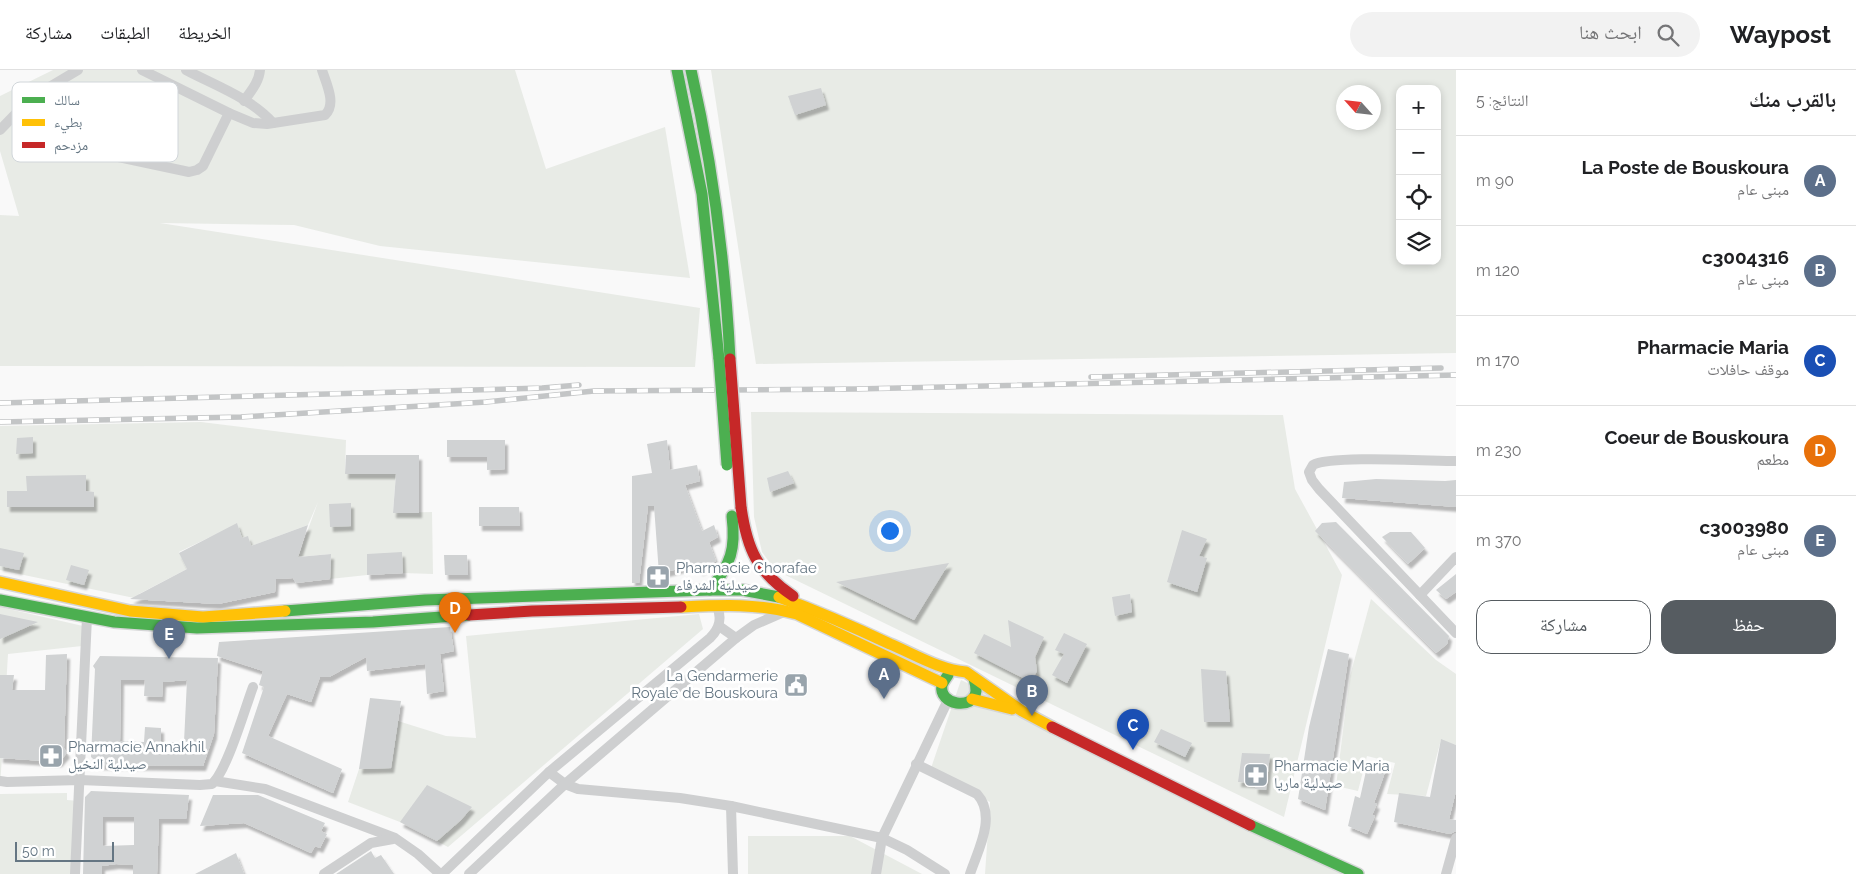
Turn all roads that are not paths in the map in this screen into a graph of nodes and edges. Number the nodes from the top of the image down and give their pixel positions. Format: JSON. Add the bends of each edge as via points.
{"nodes":[{"id":1,"x":78,"y":70,"type":"edge"},
{"id":2,"x":142,"y":70,"type":"edge"},
{"id":3,"x":186,"y":70,"type":"edge"},
{"id":4,"x":260,"y":70,"type":"edge"},
{"id":5,"x":322,"y":70,"type":"edge"},
{"id":6,"x":677,"y":70,"type":"edge"},
{"id":7,"x":691,"y":70,"type":"edge"},
{"id":8,"x":58,"y":82,"type":"edge"},
{"id":9,"x":165,"y":82,"type":"edge"},
{"id":10,"x":178,"y":88,"type":"edge"},
{"id":11,"x":244,"y":100,"type":"junction"},
{"id":12,"x":228,"y":114,"type":"junction"},
{"id":13,"x":12,"y":118,"type":"edge"},
{"id":14,"x":273,"y":123,"type":"junction"},
{"id":15,"x":0,"y":130,"type":"edge"},
{"id":16,"x":142,"y":162,"type":"edge"},
{"id":17,"x":725,"y":359,"type":"junction"},
{"id":18,"x":1456,"y":461,"type":"edge"},
{"id":19,"x":736,"y":507,"type":"junction"},
{"id":20,"x":1456,"y":557,"type":"edge"},
{"id":21,"x":0,"y":582,"type":"edge"},
{"id":22,"x":710,"y":590,"type":"junction"},
{"id":23,"x":1420,"y":595,"type":"junction"},
{"id":24,"x":0,"y":600,"type":"edge"},
{"id":25,"x":716,"y":606,"type":"junction"},
{"id":26,"x":788,"y":610,"type":"junction"},
{"id":27,"x":822,"y":613,"type":"junction"},
{"id":28,"x":87,"y":617,"type":"junction"},
{"id":29,"x":719,"y":626,"type":"junction"},
{"id":30,"x":1456,"y":633,"type":"edge"},
{"id":31,"x":736,"y":638,"type":"junction"},
{"id":32,"x":955,"y":671,"type":"junction"},
{"id":33,"x":974,"y":678,"type":"junction"},
{"id":34,"x":942,"y":684,"type":"junction"},
{"id":35,"x":253,"y":687,"type":"dead end"},
{"id":36,"x":972,"y":699,"type":"junction"},
{"id":37,"x":948,"y":700,"type":"junction"},
{"id":38,"x":1022,"y":711,"type":"junction"},
{"id":39,"x":916,"y":764,"type":"junction"},
{"id":40,"x":549,"y":772,"type":"junction"},
{"id":41,"x":80,"y":780,"type":"junction"},
{"id":42,"x":0,"y":781,"type":"edge"},
{"id":43,"x":215,"y":781,"type":"junction"},
{"id":44,"x":565,"y":784,"type":"junction"},
{"id":45,"x":731,"y":806,"type":"junction"},
{"id":46,"x":395,"y":838,"type":"junction"},
{"id":47,"x":882,"y":838,"type":"junction"},
{"id":48,"x":1456,"y":838,"type":"edge"},
{"id":49,"x":75,"y":874,"type":"edge"},
{"id":50,"x":324,"y":874,"type":"edge"},
{"id":51,"x":441,"y":874,"type":"edge"},
{"id":52,"x":469,"y":874,"type":"edge"},
{"id":53,"x":733,"y":874,"type":"edge"},
{"id":54,"x":876,"y":874,"type":"edge"},
{"id":55,"x":945,"y":874,"type":"edge"},
{"id":56,"x":970,"y":874,"type":"edge"},
{"id":57,"x":1358,"y":874,"type":"edge"},
{"id":58,"x":1446,"y":874,"type":"edge"}],
"edges":[{"from":1,"to":8,"type":"street"},
{"from":2,"to":9,"type":"street"},
{"from":3,"to":11,"type":"street"},
{"from":4,"to":11,"type":"street","via":[[260,76]]},
{"from":5,"to":14,"type":"street","via":[[331,101],[329,111],[320,116]]},
{"from":6,"to":17,"type":"main road","via":[[702,194],[714,303]]},
{"from":7,"to":17,"type":"main road","via":[[720,227],[726,281]]},
{"from":10,"to":12,"type":"street"},
{"from":11,"to":14,"type":"street"},
{"from":12,"to":14,"type":"street","via":[[253,123]]},
{"from":12,"to":16,"type":"street","via":[[203,166],[197,170],[189,172]]},
{"from":13,"to":15,"type":"street"},
{"from":17,"to":19,"type":"main road","bridge":true},
{"from":18,"to":23,"type":"street","via":[[1348,460],[1318,462],[1310,470],[1310,476],[1319,489]]},
{"from":19,"to":22,"type":"main road","via":[[734,549],[726,568]]},
{"from":19,"to":27,"type":"main road","via":[[747,545],[759,566],[779,587]]},
{"from":20,"to":23,"type":"street"},
{"from":21,"to":22,"type":"main road","via":[[130,611],[203,617],[425,600]]},
{"from":22,"to":27,"type":"main road","via":[[764,592]]},
{"from":23,"to":30,"type":"street"},
{"from":24,"to":28,"type":"main road"},
{"from":25,"to":26,"type":"main road"},
{"from":25,"to":28,"type":"main road","via":[[541,611],[225,628],[159,626]]},
{"from":25,"to":29,"type":"street"},
{"from":26,"to":31,"type":"street","via":[[765,619]]},
{"from":26,"to":34,"type":"main road","via":[[825,625]]},
{"from":27,"to":32,"type":"main road"},
{"from":28,"to":41,"type":"street"},
{"from":29,"to":31,"type":"street"},
{"from":29,"to":40,"type":"street","via":[[710,638]]},
{"from":31,"to":44,"type":"street"},
{"from":32,"to":33,"type":"main road","via":[[966,672]]},
{"from":32,"to":34,"type":"main road","via":[[947,675]]},
{"from":33,"to":36,"type":"main road","via":[[976,689]]},
{"from":33,"to":38,"type":"main road"},
{"from":34,"to":37,"type":"main road"},
{"from":35,"to":43,"type":"street"},
{"from":36,"to":37,"type":"main road","via":[[960,704]]},
{"from":36,"to":38,"type":"main road"},
{"from":37,"to":39,"type":"street"},
{"from":38,"to":57,"type":"main road","via":[[1127,766]]},
{"from":39,"to":47,"type":"street"},
{"from":39,"to":56,"type":"street","via":[[978,794],[984,803],[987,813],[985,828]]},
{"from":40,"to":44,"type":"street"},
{"from":40,"to":51,"type":"street"},
{"from":41,"to":42,"type":"street"},
{"from":41,"to":43,"type":"street","via":[[205,785]]},
{"from":41,"to":49,"type":"street"},
{"from":43,"to":46,"type":"street","via":[[265,789]]},
{"from":44,"to":45,"type":"street","via":[[585,790]]},
{"from":44,"to":52,"type":"street"},
{"from":45,"to":47,"type":"street"},
{"from":45,"to":53,"type":"street"},
{"from":46,"to":50,"type":"street","via":[[371,843]]},
{"from":46,"to":51,"type":"street"},
{"from":47,"to":54,"type":"street"},
{"from":47,"to":55,"type":"street"},
{"from":48,"to":58,"type":"street"}]}
